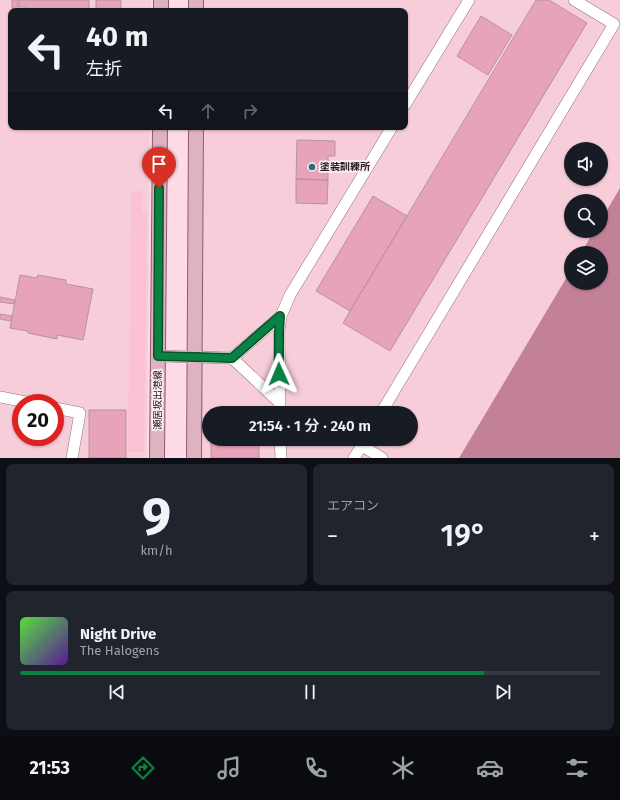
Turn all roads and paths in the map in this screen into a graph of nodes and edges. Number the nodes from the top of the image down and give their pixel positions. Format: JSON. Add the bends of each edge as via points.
{"nodes":[{"id":1,"x":469,"y":0,"type":"edge"},
{"id":2,"x":574,"y":0,"type":"edge"},
{"id":3,"x":408,"y":100,"type":"edge"},
{"id":4,"x":160,"y":130,"type":"edge"},
{"id":5,"x":196,"y":130,"type":"edge"},
{"id":6,"x":390,"y":130,"type":"edge"},
{"id":7,"x":280,"y":316,"type":"junction"},
{"id":8,"x":158,"y":356,"type":"junction"},
{"id":9,"x":195,"y":357,"type":"junction"},
{"id":10,"x":232,"y":358,"type":"junction"},
{"id":11,"x":0,"y":397,"type":"edge"},
{"id":12,"x":12,"y":399,"type":"edge"},
{"id":13,"x":278,"y":406,"type":"edge"},
{"id":14,"x":280,"y":406,"type":"edge"},
{"id":15,"x":385,"y":406,"type":"edge"},
{"id":16,"x":64,"y":409,"type":"edge"},
{"id":17,"x":280,"y":446,"type":"edge"},
{"id":18,"x":362,"y":446,"type":"edge"},
{"id":19,"x":368,"y":446,"type":"edge"},
{"id":20,"x":72,"y":458,"type":"edge"},
{"id":21,"x":157,"y":458,"type":"edge"},
{"id":22,"x":194,"y":458,"type":"edge"},
{"id":23,"x":281,"y":458,"type":"edge"},
{"id":24,"x":354,"y":458,"type":"edge"},
{"id":25,"x":382,"y":458,"type":"edge"}],
"edges":[{"from":1,"to":3,"type":"lane"},
{"from":2,"to":15,"type":"lane","via":[[614,24]]},
{"from":4,"to":8,"type":"main road","name":"瀬居坂出港線"},
{"from":5,"to":9,"type":"main road"},
{"from":6,"to":7,"type":"lane","via":[[290,295]]},
{"from":7,"to":10,"type":"lane"},
{"from":7,"to":14,"type":"lane"},
{"from":8,"to":9,"type":"lane"},
{"from":8,"to":21,"type":"main road","name":"瀬居坂出港線"},
{"from":9,"to":10,"type":"lane"},
{"from":9,"to":22,"type":"main road"},
{"from":10,"to":13,"type":"lane"},
{"from":11,"to":12,"type":"lane"},
{"from":16,"to":20,"type":"lane","via":[[80,412]]},
{"from":17,"to":23,"type":"lane"},
{"from":18,"to":24,"type":"lane"},
{"from":19,"to":25,"type":"lane"}]}
